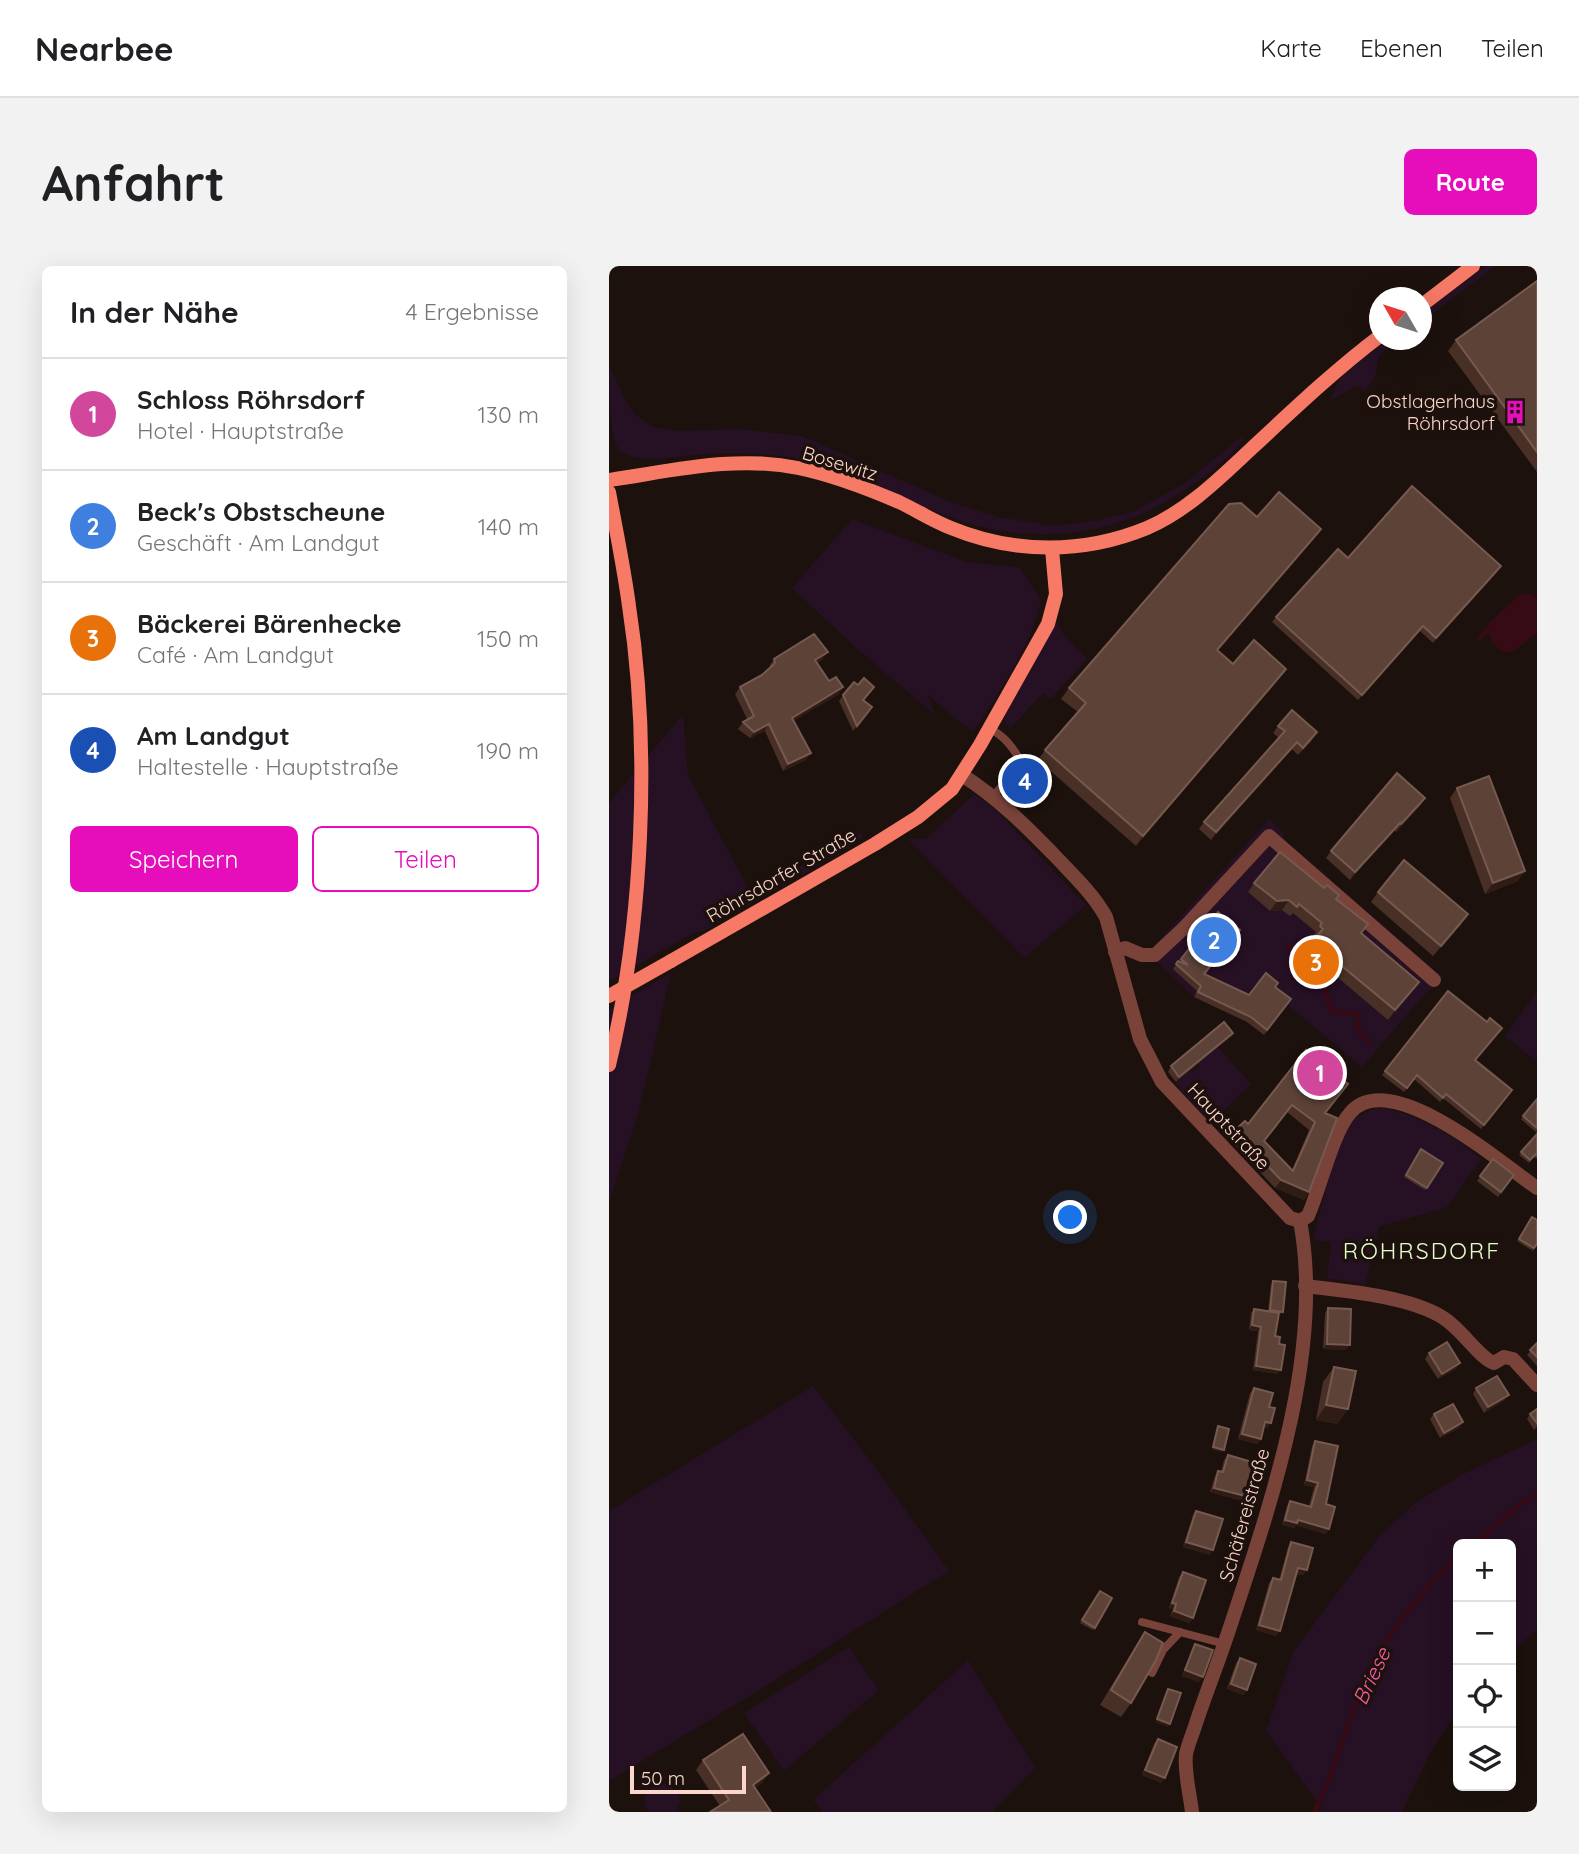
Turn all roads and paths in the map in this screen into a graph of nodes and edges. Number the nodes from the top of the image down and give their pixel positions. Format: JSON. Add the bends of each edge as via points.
{"nodes":[{"id":1,"x":1473,"y":266,"type":"edge"},
{"id":2,"x":1432,"y":297,"type":"edge"},
{"id":3,"x":1369,"y":346,"type":"edge"},
{"id":4,"x":609,"y":480,"type":"edge"},
{"id":5,"x":609,"y":492,"type":"edge"},
{"id":6,"x":1052,"y":549,"type":"junction"},
{"id":7,"x":989,"y":728,"type":"junction"},
{"id":8,"x":962,"y":775,"type":"junction"},
{"id":9,"x":993,"y":796,"type":"junction"},
{"id":10,"x":1115,"y":952,"type":"junction"},
{"id":11,"x":1434,"y":980,"type":"dead end"},
{"id":12,"x":609,"y":996,"type":"edge"},
{"id":13,"x":609,"y":1065,"type":"edge"},
{"id":14,"x":1537,"y":1188,"type":"edge"},
{"id":15,"x":1300,"y":1221,"type":"junction"},
{"id":16,"x":1305,"y":1286,"type":"junction"},
{"id":17,"x":1537,"y":1385,"type":"edge"},
{"id":18,"x":1142,"y":1622,"type":"dead end"},
{"id":19,"x":1180,"y":1632,"type":"junction"},
{"id":20,"x":1225,"y":1644,"type":"junction"},
{"id":21,"x":1152,"y":1673,"type":"edge"},
{"id":22,"x":1192,"y":1812,"type":"edge"}],
"edges":[{"from":1,"to":2,"type":"street"},
{"from":3,"to":6,"type":"street","name":"Bosewitz","via":[[1185,506],[1148,527],[1102,543]]},
{"from":4,"to":6,"type":"street","name":"Bosewitz","via":[[703,465],[797,468],[853,483],[985,540]]},
{"from":5,"to":13,"type":"street","via":[[631,621],[639,700],[640,793],[631,935]]},
{"from":6,"to":7,"type":"street","via":[[1056,594],[1048,625]]},
{"from":7,"to":8,"type":"street","name":"Röhrsdorfer Straße"},
{"from":7,"to":9,"type":"lane","via":[[1006,740],[1020,760],[1018,769]]},
{"from":8,"to":9,"type":"street","name":"Hauptstraße"},
{"from":8,"to":12,"type":"street","name":"Röhrsdorfer Straße","bridge":true,"via":[[940,801],[918,817]]},
{"from":9,"to":10,"type":"street","name":"Hauptstraße","via":[[1087,890],[1106,917]]},
{"from":10,"to":11,"type":"street","via":[[1125,948],[1155,956],[1269,836]]},
{"from":10,"to":15,"type":"street","name":"Hauptstraße","via":[[1146,1056],[1161,1082],[1290,1218]]},
{"from":14,"to":15,"type":"street","via":[[1419,1110],[1374,1100],[1350,1112],[1308,1216]]},
{"from":15,"to":16,"type":"street","name":"Schäfereistraße"},
{"from":16,"to":17,"type":"street","via":[[1426,1309],[1463,1332],[1486,1361],[1513,1359]]},
{"from":16,"to":20,"type":"street","name":"Schäfereistraße","via":[[1296,1395],[1273,1492]]},
{"from":18,"to":19,"type":"lane"},
{"from":19,"to":20,"type":"lane"},
{"from":19,"to":21,"type":"lane","via":[[1163,1650]]},
{"from":20,"to":22,"type":"street","name":"Schäfereistraße","via":[[1186,1754]]}]}
